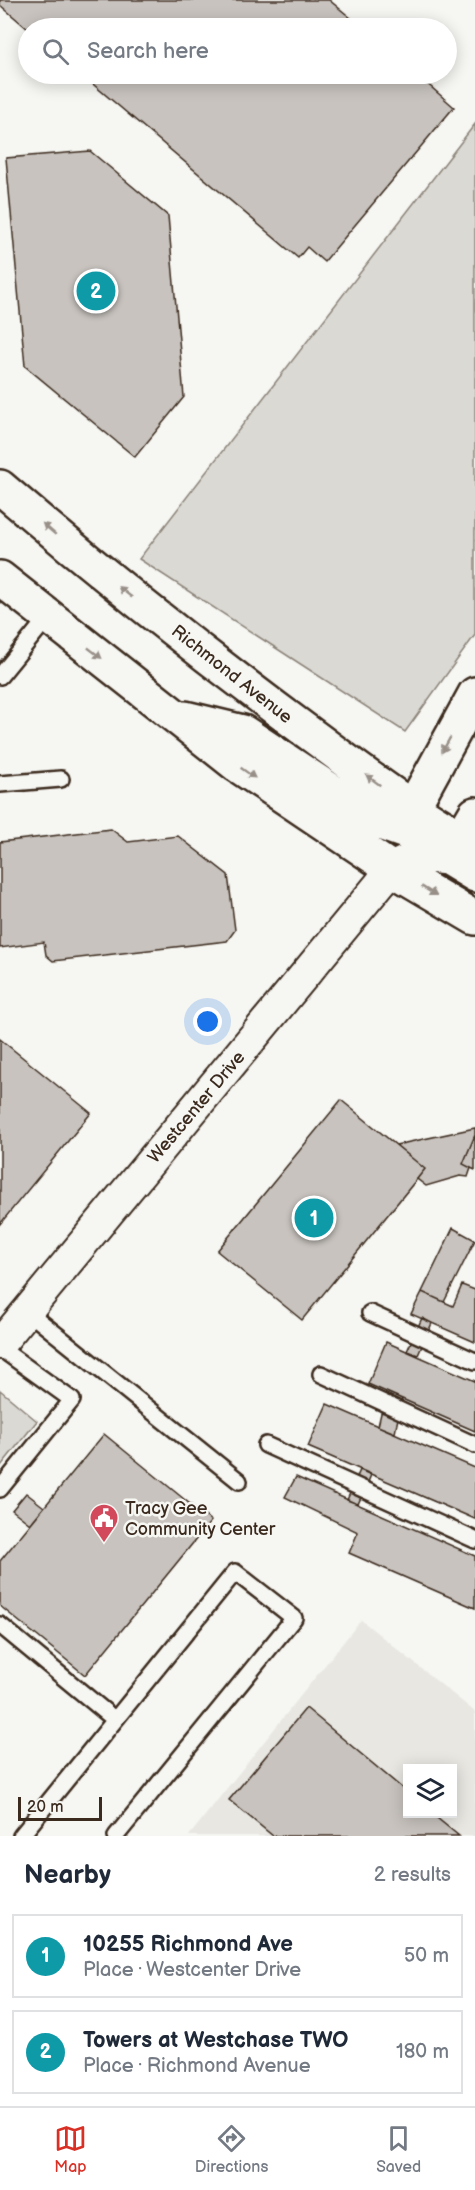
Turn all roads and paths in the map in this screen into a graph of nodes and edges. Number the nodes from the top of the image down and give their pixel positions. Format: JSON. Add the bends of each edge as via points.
{"nodes":[{"id":1,"x":0,"y":487,"type":"edge"},
{"id":2,"x":0,"y":578,"type":"edge"},
{"id":3,"x":48,"y":617,"type":"junction"},
{"id":4,"x":0,"y":676,"type":"edge"},
{"id":5,"x":475,"y":694,"type":"edge"},
{"id":6,"x":174,"y":716,"type":"junction"},
{"id":7,"x":61,"y":778,"type":"dead end"},
{"id":8,"x":0,"y":784,"type":"edge"},
{"id":9,"x":412,"y":808,"type":"junction"},
{"id":10,"x":470,"y":832,"type":"edge"},
{"id":11,"x":392,"y":869,"type":"junction"},
{"id":12,"x":475,"y":875,"type":"edge"},
{"id":13,"x":475,"y":918,"type":"edge"},
{"id":14,"x":27,"y":1311,"type":"junction"},
{"id":15,"x":369,"y":1313,"type":"dead end"},
{"id":16,"x":0,"y":1346,"type":"edge"},
{"id":17,"x":475,"y":1361,"type":"edge"},
{"id":18,"x":321,"y":1374,"type":"dead end"},
{"id":19,"x":266,"y":1445,"type":"dead end"},
{"id":20,"x":475,"y":1445,"type":"edge"},
{"id":21,"x":239,"y":1481,"type":"dead end"},
{"id":22,"x":0,"y":1489,"type":"edge"},
{"id":23,"x":475,"y":1540,"type":"edge"},
{"id":24,"x":0,"y":1625,"type":"edge"},
{"id":25,"x":114,"y":1719,"type":"junction"},
{"id":26,"x":21,"y":1836,"type":"edge"},
{"id":27,"x":116,"y":1836,"type":"edge"}],
"edges":[{"from":9,"to":1,"type":"main road","name":"Richmond Avenue","one_way":true,"via":[[262,698],[94,567]]},
{"from":2,"to":3,"type":"main road"},
{"from":3,"to":4,"type":"lane"},
{"from":3,"to":6,"type":"main road","one_way":true},
{"from":5,"to":9,"type":"main road","one_way":true},
{"from":6,"to":10,"type":"main road","via":[[243,732],[380,823],[408,833]]},
{"from":6,"to":11,"type":"main road","one_way":true,"via":[[237,765]]},
{"from":7,"to":8,"type":"lane"},
{"from":9,"to":10,"type":"main road","name":"Richmond Avenue"},
{"from":11,"to":12,"type":"main road","via":[[421,855],[447,858]]},
{"from":11,"to":13,"type":"main road","one_way":true},
{"from":11,"to":14,"type":"street","name":"Westcenter Drive"},
{"from":14,"to":16,"type":"street","name":"Westcenter Drive"},
{"from":14,"to":21,"type":"lane"},
{"from":15,"to":17,"type":"lane"},
{"from":16,"to":22,"type":"lane","via":[[72,1400]]},
{"from":18,"to":20,"type":"lane"},
{"from":19,"to":23,"type":"lane"},
{"from":24,"to":25,"type":"lane"},
{"from":25,"to":26,"type":"lane"},
{"from":25,"to":27,"type":"lane","via":[[236,1572],[294,1618]]}]}
